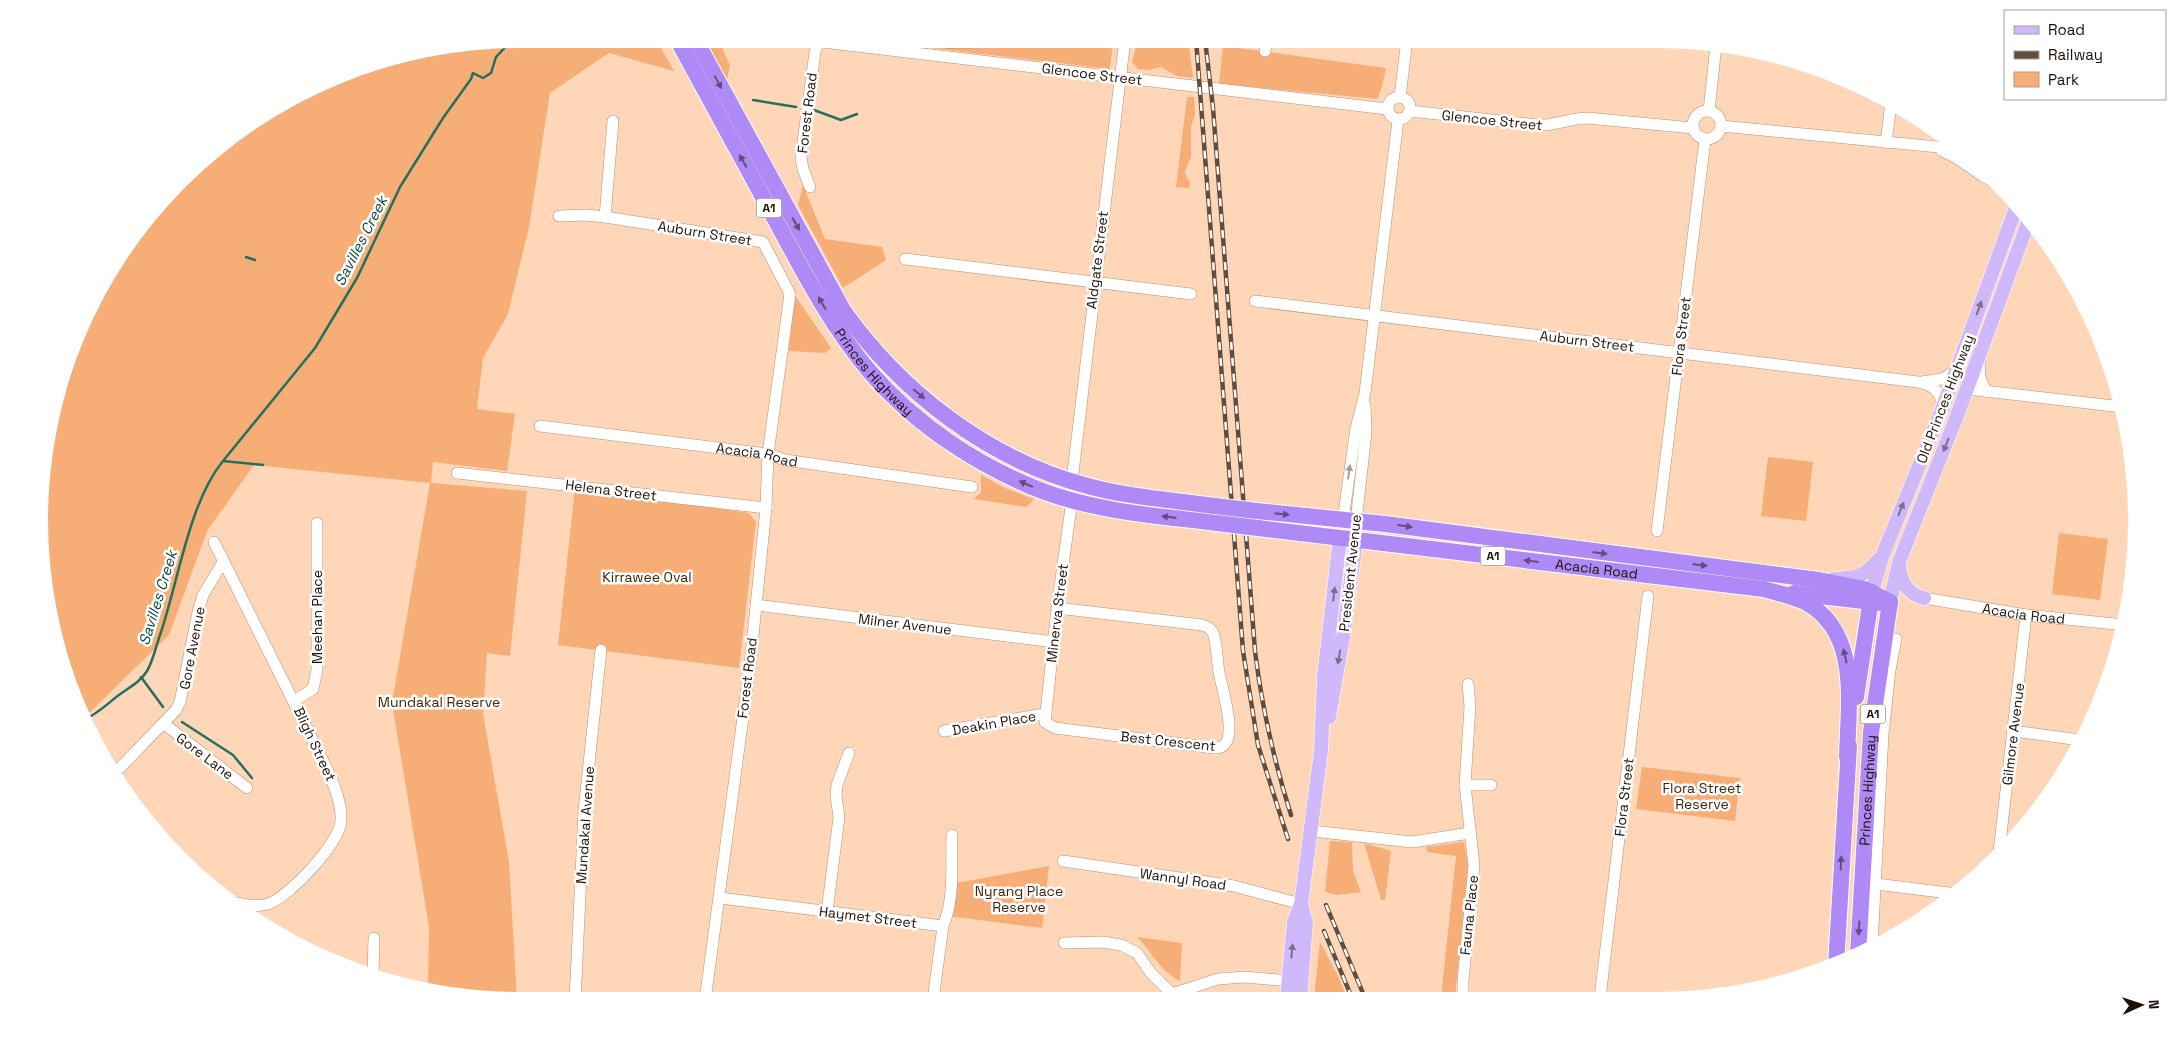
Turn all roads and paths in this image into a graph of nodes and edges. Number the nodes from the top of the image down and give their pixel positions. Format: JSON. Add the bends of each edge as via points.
{"nodes":[{"id":1,"x":682,"y":48,"type":"edge"},
{"id":2,"x":700,"y":48,"type":"edge"},
{"id":3,"x":816,"y":48,"type":"edge"},
{"id":4,"x":883,"y":48,"type":"edge"},
{"id":5,"x":1123,"y":48,"type":"edge"},
{"id":6,"x":1266,"y":48,"type":"edge"},
{"id":7,"x":1406,"y":48,"type":"edge"},
{"id":8,"x":1265,"y":51,"type":"dead end"},
{"id":9,"x":1715,"y":52,"type":"edge"},
{"id":10,"x":1121,"y":78,"type":"junction"},
{"id":11,"x":1400,"y":97,"type":"junction"},
{"id":12,"x":1387,"y":109,"type":"junction"},
{"id":13,"x":1889,"y":109,"type":"edge"},
{"id":14,"x":1410,"y":111,"type":"junction"},
{"id":15,"x":1709,"y":111,"type":"junction"},
{"id":16,"x":1398,"y":120,"type":"junction"},
{"id":17,"x":613,"y":121,"type":"dead end"},
{"id":18,"x":1722,"y":126,"type":"junction"},
{"id":19,"x":1693,"y":128,"type":"junction"},
{"id":20,"x":1705,"y":140,"type":"junction"},
{"id":21,"x":1886,"y":143,"type":"junction"},
{"id":22,"x":1926,"y":147,"type":"junction"},
{"id":23,"x":1948,"y":148,"type":"edge"},
{"id":24,"x":1961,"y":159,"type":"edge"},
{"id":25,"x":810,"y":187,"type":"dead end"},
{"id":26,"x":2014,"y":212,"type":"edge"},
{"id":27,"x":559,"y":216,"type":"dead end"},
{"id":28,"x":605,"y":218,"type":"junction"},
{"id":29,"x":2027,"y":227,"type":"edge"},
{"id":30,"x":905,"y":259,"type":"dead end"},
{"id":31,"x":1094,"y":282,"type":"junction"},
{"id":32,"x":1191,"y":294,"type":"dead end"},
{"id":33,"x":1255,"y":301,"type":"dead end"},
{"id":34,"x":1375,"y":315,"type":"junction"},
{"id":35,"x":1680,"y":352,"type":"junction"},
{"id":36,"x":783,"y":355,"type":"joint"},
{"id":37,"x":1979,"y":357,"type":"junction"},
{"id":38,"x":1957,"y":370,"type":"junction"},
{"id":39,"x":1918,"y":382,"type":"junction"},
{"id":40,"x":1967,"y":389,"type":"junction"},
{"id":41,"x":1988,"y":391,"type":"junction"},
{"id":42,"x":2114,"y":406,"type":"edge"},
{"id":43,"x":1958,"y":412,"type":"junction"},
{"id":44,"x":1941,"y":413,"type":"junction"},
{"id":45,"x":540,"y":426,"type":"dead end"},
{"id":46,"x":768,"y":454,"type":"junction"},
{"id":47,"x":457,"y":473,"type":"dead end"},
{"id":48,"x":1072,"y":481,"type":"junction"},
{"id":49,"x":972,"y":487,"type":"dead end"},
{"id":50,"x":1072,"y":500,"type":"junction"},
{"id":51,"x":1215,"y":506,"type":"joint"},
{"id":52,"x":766,"y":508,"type":"junction"},
{"id":53,"x":1350,"y":521,"type":"junction"},
{"id":54,"x":317,"y":523,"type":"dead end"},
{"id":55,"x":1217,"y":523,"type":"joint"},
{"id":56,"x":1657,"y":532,"type":"dead end"},
{"id":57,"x":1348,"y":539,"type":"junction"},
{"id":58,"x":214,"y":542,"type":"dead end"},
{"id":59,"x":1883,"y":554,"type":"junction"},
{"id":60,"x":223,"y":562,"type":"junction"},
{"id":61,"x":1899,"y":562,"type":"junction"},
{"id":62,"x":1819,"y":580,"type":"junction"},
{"id":63,"x":1764,"y":590,"type":"junction"},
{"id":64,"x":1648,"y":596,"type":"dead end"},
{"id":65,"x":1871,"y":597,"type":"junction"},
{"id":66,"x":1924,"y":598,"type":"joint"},
{"id":67,"x":1890,"y":602,"type":"junction"},
{"id":68,"x":756,"y":605,"type":"junction"},
{"id":69,"x":1057,"y":608,"type":"junction"},
{"id":70,"x":2026,"y":615,"type":"junction"},
{"id":71,"x":2116,"y":624,"type":"edge"},
{"id":72,"x":1896,"y":639,"type":"dead end"},
{"id":73,"x":1054,"y":642,"type":"junction"},
{"id":74,"x":601,"y":650,"type":"dead end"},
{"id":75,"x":1468,"y":684,"type":"dead end"},
{"id":76,"x":294,"y":700,"type":"junction"},
{"id":77,"x":1046,"y":719,"type":"junction"},
{"id":78,"x":162,"y":723,"type":"junction"},
{"id":79,"x":944,"y":731,"type":"dead end"},
{"id":80,"x":2013,"y":731,"type":"junction"},
{"id":81,"x":2074,"y":739,"type":"edge"},
{"id":82,"x":850,"y":753,"type":"dead end"},
{"id":83,"x":1847,"y":757,"type":"junction"},
{"id":84,"x":119,"y":769,"type":"edge"},
{"id":85,"x":1465,"y":785,"type":"junction"},
{"id":86,"x":1491,"y":786,"type":"dead end"},
{"id":87,"x":247,"y":788,"type":"dead end"},
{"id":88,"x":1312,"y":831,"type":"junction"},
{"id":89,"x":1470,"y":833,"type":"junction"},
{"id":90,"x":952,"y":835,"type":"dead end"},
{"id":91,"x":2003,"y":841,"type":"edge"},
{"id":92,"x":1063,"y":861,"type":"dead end"},
{"id":93,"x":1876,"y":884,"type":"junction"},
{"id":94,"x":1947,"y":893,"type":"edge"},
{"id":95,"x":720,"y":898,"type":"junction"},
{"id":96,"x":1301,"y":904,"type":"junction"},
{"id":97,"x":245,"y":905,"type":"edge"},
{"id":98,"x":827,"y":912,"type":"junction"},
{"id":99,"x":943,"y":926,"type":"junction"},
{"id":100,"x":374,"y":938,"type":"dead end"},
{"id":101,"x":1872,"y":940,"type":"edge"},
{"id":102,"x":1064,"y":943,"type":"dead end"},
{"id":103,"x":1858,"y":947,"type":"edge"},
{"id":104,"x":1836,"y":957,"type":"edge"},
{"id":105,"x":373,"y":969,"type":"edge"},
{"id":106,"x":1289,"y":981,"type":"junction"},
{"id":107,"x":575,"y":992,"type":"edge"},
{"id":108,"x":706,"y":992,"type":"edge"},
{"id":109,"x":934,"y":992,"type":"edge"},
{"id":110,"x":1170,"y":992,"type":"edge"},
{"id":111,"x":1178,"y":992,"type":"edge"},
{"id":112,"x":1288,"y":992,"type":"edge"},
{"id":113,"x":1300,"y":992,"type":"edge"},
{"id":114,"x":1463,"y":992,"type":"edge"},
{"id":115,"x":1601,"y":992,"type":"edge"}],
"edges":[{"from":50,"to":1,"type":"highway","name":"Princes Highway","number":"A1","one_way":true,"via":[[1009,476],[962,450],[916,416],[870,372],[826,310]]},
{"from":2,"to":48,"type":"highway","name":"Princes Highway","number":"A1","one_way":true,"via":[[843,310],[874,350],[904,382],[962,426],[1022,461]]},
{"from":3,"to":25,"type":"street","name":"Forest Road","via":[[801,157]]},
{"from":4,"to":10,"type":"street","name":"Glencoe Street"},
{"from":5,"to":10,"type":"street","name":"Aldgate Street"},
{"from":6,"to":8,"type":"street"},
{"from":7,"to":11,"type":"street"},
{"from":9,"to":15,"type":"street"},
{"from":10,"to":12,"type":"street","name":"Glencoe Street"},
{"from":10,"to":31,"type":"street","name":"Aldgate Street"},
{"from":11,"to":12,"type":"street","via":[[1391,100]]},
{"from":11,"to":14,"type":"street","via":[[1407,100]]},
{"from":12,"to":16,"type":"street","via":[[1390,116]]},
{"from":13,"to":21,"type":"street"},
{"from":14,"to":16,"type":"street"},
{"from":14,"to":19,"type":"street","name":"Glencoe Street","via":[[1551,126],[1587,118]]},
{"from":15,"to":18,"type":"street","via":[[1719,118]]},
{"from":15,"to":19,"type":"street","via":[[1696,115]]},
{"from":16,"to":34,"type":"street","name":"President Avenue"},
{"from":17,"to":28,"type":"street"},
{"from":18,"to":20,"type":"street","via":[[1718,135]]},
{"from":18,"to":21,"type":"street"},
{"from":19,"to":20,"type":"street","via":[[1697,136]]},
{"from":20,"to":35,"type":"street","name":"Flora Street"},
{"from":21,"to":22,"type":"street"},
{"from":22,"to":23,"type":"street"},
{"from":22,"to":24,"type":"street"},
{"from":38,"to":26,"type":"main road","name":"Old Princes Highway","one_way":true},
{"from":27,"to":28,"type":"street","name":"Auburn Street"},
{"from":28,"to":36,"type":"street","name":"Auburn Street","via":[[763,242],[790,294]]},
{"from":29,"to":37,"type":"main road","name":"Old Princes Highway"},
{"from":30,"to":31,"type":"street"},
{"from":31,"to":32,"type":"street"},
{"from":31,"to":48,"type":"street","name":"Aldgate Street"},
{"from":33,"to":34,"type":"street","name":"Auburn Street"},
{"from":34,"to":35,"type":"street","name":"Auburn Street"},
{"from":34,"to":53,"type":"street","name":"President Avenue","via":[[1365,393],[1366,433]]},
{"from":35,"to":39,"type":"street","name":"Auburn Street"},
{"from":35,"to":56,"type":"street","name":"Flora Street"},
{"from":36,"to":46,"type":"street","name":"Forest Road"},
{"from":37,"to":40,"type":"main road","name":"Old Princes Highway"},
{"from":37,"to":41,"type":"street","via":[[1980,378]]},
{"from":38,"to":39,"type":"street","name":"Auburn Street","via":[[1942,380]]},
{"from":38,"to":44,"type":"main road","name":"Old Princes Highway"},
{"from":39,"to":44,"type":"street","name":"Auburn Street","via":[[1936,389],[1941,396]]},
{"from":40,"to":41,"type":"street"},
{"from":40,"to":43,"type":"main road","name":"Old Princes Highway"},
{"from":40,"to":44,"type":"main road","via":[[1951,398]]},
{"from":41,"to":42,"type":"street"},
{"from":41,"to":43,"type":"street","via":[[1971,397]]},
{"from":43,"to":61,"type":"main road","name":"Old Princes Highway","one_way":true},
{"from":59,"to":44,"type":"main road","name":"Old Princes Highway","one_way":true},
{"from":45,"to":46,"type":"street","name":"Acacia Road"},
{"from":46,"to":49,"type":"street","name":"Acacia Road","via":[[784,460]]},
{"from":46,"to":52,"type":"street","name":"Forest Road"},
{"from":47,"to":52,"type":"street","name":"Helena Street"},
{"from":48,"to":51,"type":"highway","name":"Princes Highway","number":"A1","via":[[1126,494]]},
{"from":55,"to":50,"type":"highway","name":"Princes Highway","number":"A1","one_way":true},
{"from":50,"to":69,"type":"street","name":"Minerva Street"},
{"from":51,"to":53,"type":"highway","name":"Acacia Road","number":"A1","one_way":true,"bridge":true},
{"from":52,"to":68,"type":"street","name":"Forest Road"},
{"from":53,"to":57,"type":"highway","name":"President Avenue"},
{"from":53,"to":62,"type":"highway","name":"Acacia Road","number":"A1","one_way":true},
{"from":54,"to":76,"type":"street","name":"Meehan Place","via":[[317,670],[313,689]]},
{"from":55,"to":57,"type":"highway","name":"Acacia Road","number":"A1","bridge":true},
{"from":63,"to":57,"type":"highway","name":"Acacia Road","number":"A1","one_way":true},
{"from":57,"to":88,"type":"main road","name":"President Avenue","via":[[1342,640],[1321,751]]},
{"from":58,"to":60,"type":"street","name":"Bligh Street"},
{"from":59,"to":62,"type":"main road","via":[[1861,576]]},
{"from":59,"to":65,"type":"main road","name":"Old Princes Highway"},
{"from":60,"to":76,"type":"street","name":"Bligh Street"},
{"from":60,"to":78,"type":"street","name":"Gore Avenue","via":[[200,603],[180,702]]},
{"from":61,"to":66,"type":"main road","via":[[1906,588],[1915,596]]},
{"from":61,"to":67,"type":"main road","name":"Old Princes Highway"},
{"from":62,"to":65,"type":"highway","name":"Acacia Road","number":"A1"},
{"from":63,"to":65,"type":"highway","number":"A1"},
{"from":83,"to":63,"type":"highway","name":"Acacia Road","number":"A1","one_way":true,"via":[[1848,671],[1839,637],[1827,619],[1810,605],[1791,596]]},
{"from":64,"to":115,"type":"street","name":"Flora Street"},
{"from":65,"to":67,"type":"highway"},
{"from":65,"to":83,"type":"highway","name":"Princes Highway"},
{"from":66,"to":70,"type":"street","name":"Acacia Road"},
{"from":67,"to":103,"type":"highway","name":"Princes Highway","number":"A1","one_way":true,"via":[[1871,732]]},
{"from":68,"to":73,"type":"street","name":"Milner Avenue"},
{"from":68,"to":95,"type":"street","name":"Forest Road"},
{"from":69,"to":73,"type":"street","name":"Minerva Street"},
{"from":69,"to":77,"type":"street","name":"Best Crescent","via":[[1202,625],[1210,629],[1214,635],[1227,704],[1229,737],[1222,747],[1215,748],[1055,728]]},
{"from":70,"to":71,"type":"street","name":"Acacia Road"},
{"from":70,"to":80,"type":"street","name":"Gilmore Avenue"},
{"from":72,"to":93,"type":"street","name":"Princes Highway","via":[[1884,734]]},
{"from":73,"to":77,"type":"street","name":"Minerva Street"},
{"from":74,"to":107,"type":"street","name":"Mundakal Avenue","via":[[584,812]]},
{"from":75,"to":85,"type":"street","name":"Fauna Place","via":[[1470,706]]},
{"from":76,"to":97,"type":"street","name":"Bligh Street","via":[[335,787],[341,822],[325,855],[276,900],[260,906]]},
{"from":77,"to":79,"type":"street","name":"Deakin Place"},
{"from":78,"to":84,"type":"street","name":"Gore Avenue"},
{"from":78,"to":87,"type":"street","name":"Gore Lane"},
{"from":80,"to":81,"type":"street"},
{"from":80,"to":91,"type":"street","name":"Gilmore Avenue"},
{"from":82,"to":98,"type":"street","via":[[837,785],[838,817]]},
{"from":104,"to":83,"type":"highway","name":"Princes Highway","number":"A1","one_way":true},
{"from":85,"to":86,"type":"street"},
{"from":85,"to":89,"type":"street","name":"Fauna Place"},
{"from":88,"to":89,"type":"street","via":[[1412,842]]},
{"from":88,"to":96,"type":"main road","name":"President Avenue"},
{"from":89,"to":114,"type":"street","name":"Fauna Place","via":[[1474,865]]},
{"from":90,"to":99,"type":"street","via":[[948,916]]},
{"from":92,"to":96,"type":"street","name":"Wannyl Road","via":[[1234,886]]},
{"from":93,"to":94,"type":"street"},
{"from":93,"to":101,"type":"street","name":"Princes Highway"},
{"from":95,"to":98,"type":"street","name":"Haymet Street"},
{"from":95,"to":108,"type":"street","name":"Forest Road"},
{"from":106,"to":96,"type":"main road","name":"President Avenue","one_way":true,"via":[[1294,922]]},
{"from":96,"to":113,"type":"main road","name":"President Avenue","via":[[1306,923]]},
{"from":98,"to":99,"type":"street","name":"Haymet Street"},
{"from":99,"to":109,"type":"street"},
{"from":100,"to":105,"type":"street"},
{"from":102,"to":110,"type":"street","via":[[1121,945],[1138,953],[1151,973]]},
{"from":106,"to":111,"type":"street","via":[[1245,976],[1218,979]]},
{"from":106,"to":112,"type":"main road","name":"President Avenue"}]}
